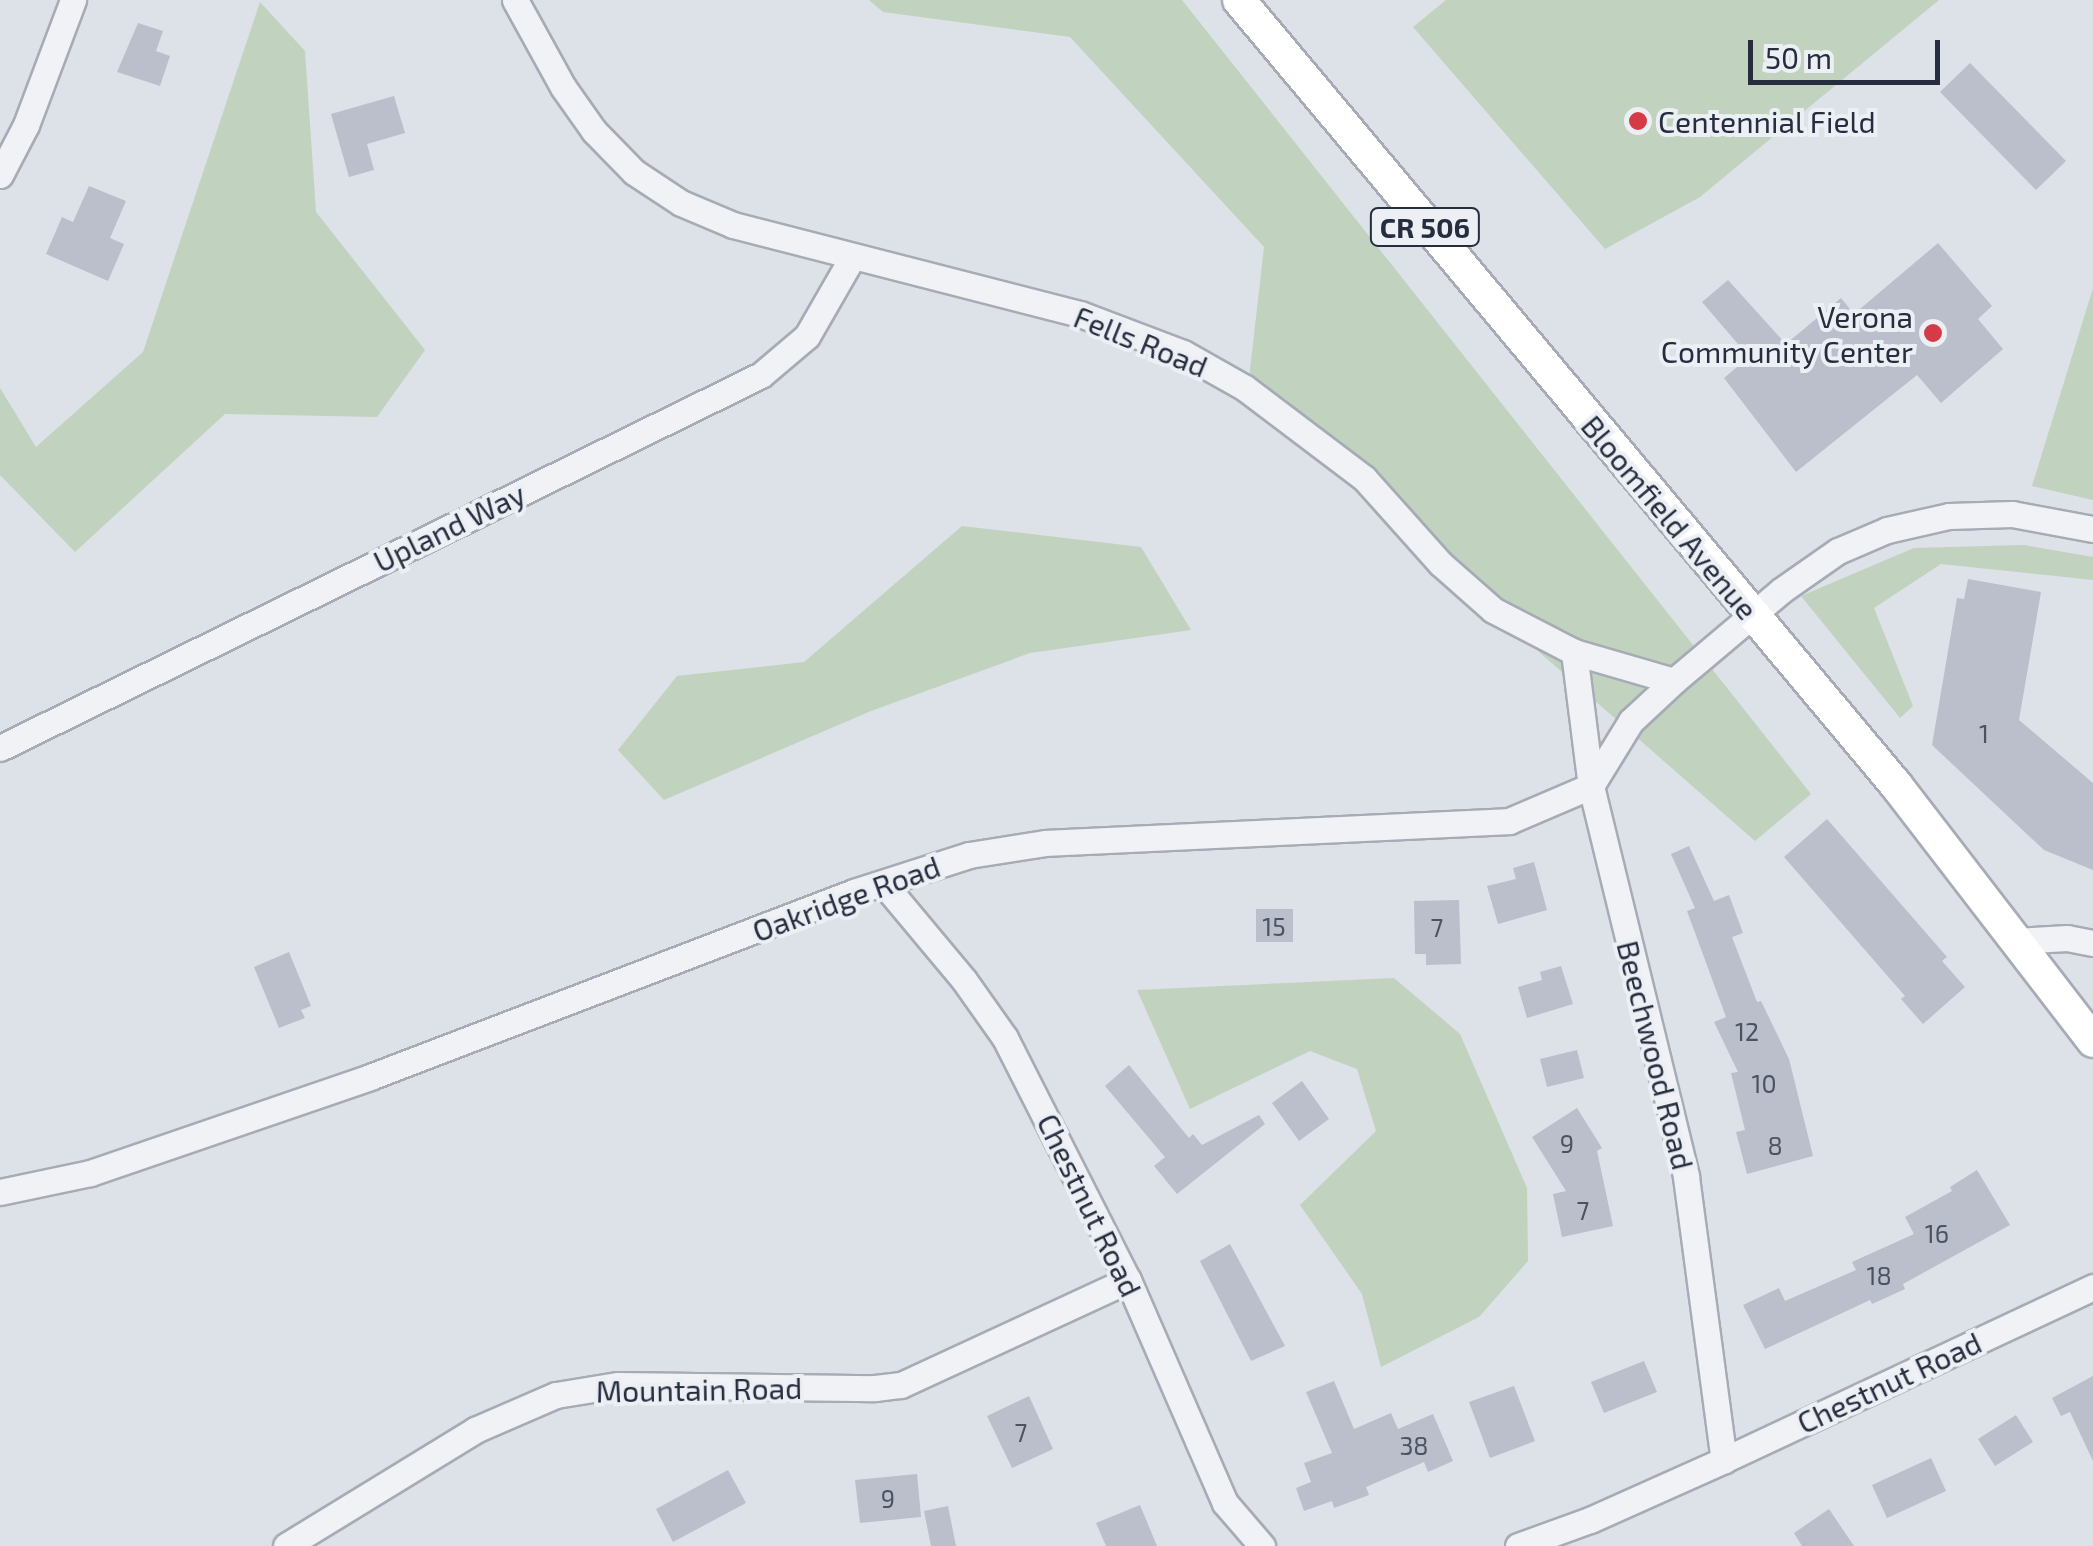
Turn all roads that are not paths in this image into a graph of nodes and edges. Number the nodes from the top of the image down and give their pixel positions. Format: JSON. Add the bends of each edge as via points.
{"nodes":[{"id":1,"x":73,"y":0,"type":"edge"},
{"id":2,"x":516,"y":0,"type":"edge"},
{"id":3,"x":1240,"y":0,"type":"edge"},
{"id":4,"x":0,"y":175,"type":"edge"},
{"id":5,"x":853,"y":256,"type":"junction"},
{"id":6,"x":2093,"y":529,"type":"edge"},
{"id":7,"x":1752,"y":615,"type":"junction"},
{"id":8,"x":1574,"y":652,"type":"junction"},
{"id":9,"x":1674,"y":681,"type":"junction"},
{"id":10,"x":0,"y":748,"type":"edge"},
{"id":11,"x":1591,"y":786,"type":"junction"},
{"id":12,"x":883,"y":883,"type":"junction"},
{"id":13,"x":2016,"y":941,"type":"junction"},
{"id":14,"x":2093,"y":943,"type":"edge"},
{"id":15,"x":2093,"y":1041,"type":"edge"},
{"id":16,"x":0,"y":1192,"type":"edge"},
{"id":17,"x":1128,"y":1280,"type":"junction"},
{"id":18,"x":2093,"y":1286,"type":"edge"},
{"id":19,"x":1724,"y":1460,"type":"junction"},
{"id":20,"x":1590,"y":1520,"type":"junction"},
{"id":21,"x":286,"y":1546,"type":"edge"},
{"id":22,"x":1262,"y":1546,"type":"edge"},
{"id":23,"x":1518,"y":1546,"type":"edge"},
{"id":24,"x":1579,"y":1546,"type":"edge"}],
"edges":[{"from":1,"to":4,"type":"street"},
{"from":2,"to":5,"type":"street","name":"Fells Road","via":[[563,88],[634,172],[707,216]]},
{"from":3,"to":7,"type":"main road","name":"Bloomfield Avenue","number":"CR 506"},
{"from":5,"to":8,"type":"street","name":"Fells Road","via":[[1115,325],[1215,369],[1364,478],[1492,610]]},
{"from":5,"to":10,"type":"street","name":"Upland Way","via":[[807,336],[761,375]]},
{"from":6,"to":7,"type":"street","via":[[2012,514],[1918,521],[1838,551]]},
{"from":7,"to":9,"type":"street"},
{"from":7,"to":13,"type":"main road","name":"Bloomfield Avenue","number":"CR 506"},
{"from":8,"to":9,"type":"street","name":"Fells Road"},
{"from":8,"to":11,"type":"street","name":"Beechwood Road"},
{"from":9,"to":11,"type":"street","via":[[1631,721]]},
{"from":11,"to":12,"type":"street","name":"Oakridge Road","via":[[1535,813],[1486,825],[1046,843],[969,856]]},
{"from":11,"to":19,"type":"street","name":"Beechwood Road","via":[[1686,1178]]},
{"from":12,"to":16,"type":"street","name":"Oakridge Road","via":[[351,1083],[90,1173]]},
{"from":12,"to":17,"type":"street","name":"Chestnut Road","via":[[1005,1038]]},
{"from":13,"to":14,"type":"street"},
{"from":13,"to":15,"type":"main road","name":"Bloomfield Avenue","number":"CR 506"},
{"from":17,"to":21,"type":"street","name":"Mountain Road","via":[[901,1385],[618,1385],[542,1400],[476,1430]]},
{"from":17,"to":22,"type":"street","name":"Chestnut Road","via":[[1225,1503]]},
{"from":18,"to":19,"type":"street","name":"Chestnut Road"},
{"from":19,"to":20,"type":"street","name":"Chestnut Road"},
{"from":20,"to":23,"type":"street","name":"Chestnut Road"},
{"from":20,"to":24,"type":"street"}]}
